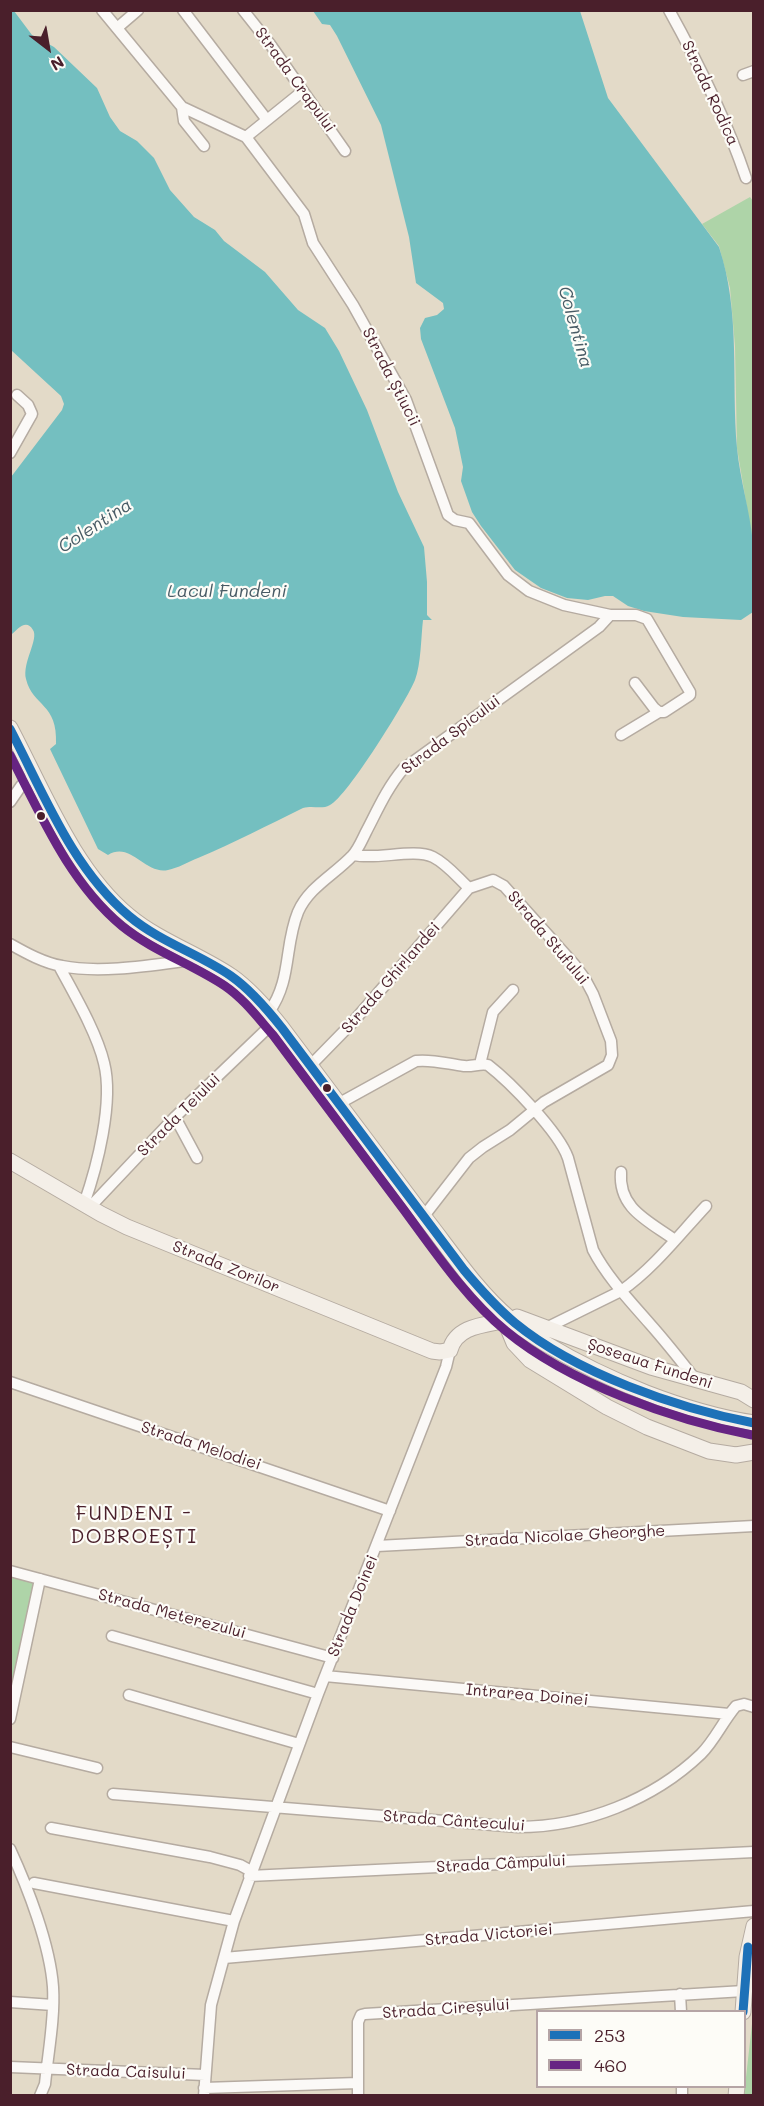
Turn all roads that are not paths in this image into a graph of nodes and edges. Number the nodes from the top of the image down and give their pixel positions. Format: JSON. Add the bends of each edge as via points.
{"nodes":[{"id":1,"x":102,"y":10,"type":"edge"},
{"id":2,"x":138,"y":10,"type":"edge"},
{"id":3,"x":183,"y":10,"type":"edge"},
{"id":4,"x":243,"y":10,"type":"edge"},
{"id":5,"x":669,"y":10,"type":"edge"},
{"id":6,"x":117,"y":28,"type":"junction"},
{"id":7,"x":303,"y":91,"type":"junction"},
{"id":8,"x":182,"y":107,"type":"junction"},
{"id":9,"x":267,"y":120,"type":"junction"},
{"id":10,"x":246,"y":137,"type":"junction"},
{"id":11,"x":204,"y":146,"type":"dead end"},
{"id":12,"x":345,"y":151,"type":"dead end"},
{"id":13,"x":746,"y":178,"type":"dead end"},
{"id":14,"x":17,"y":395,"type":"dead end"},
{"id":15,"x":10,"y":453,"type":"edge"},
{"id":16,"x":610,"y":615,"type":"junction"},
{"id":17,"x":635,"y":683,"type":"dead end"},
{"id":18,"x":659,"y":712,"type":"junction"},
{"id":19,"x":10,"y":728,"type":"edge"},
{"id":20,"x":621,"y":735,"type":"dead end"},
{"id":21,"x":10,"y":743,"type":"edge"},
{"id":22,"x":32,"y":776,"type":"junction"},
{"id":23,"x":10,"y":802,"type":"edge"},
{"id":24,"x":354,"y":855,"type":"junction"},
{"id":25,"x":470,"y":888,"type":"junction"},
{"id":26,"x":10,"y":944,"type":"edge"},
{"id":27,"x":192,"y":960,"type":"junction"},
{"id":28,"x":59,"y":966,"type":"junction"},
{"id":29,"x":513,"y":990,"type":"dead end"},
{"id":30,"x":270,"y":1019,"type":"junction"},
{"id":31,"x":480,"y":1064,"type":"junction"},
{"id":32,"x":310,"y":1066,"type":"junction"},
{"id":33,"x":338,"y":1104,"type":"junction"},
{"id":34,"x":534,"y":1111,"type":"junction"},
{"id":35,"x":176,"y":1117,"type":"junction"},
{"id":36,"x":197,"y":1158,"type":"dead end"},
{"id":37,"x":10,"y":1161,"type":"edge"},
{"id":38,"x":621,"y":1172,"type":"dead end"},
{"id":39,"x":87,"y":1206,"type":"junction"},
{"id":40,"x":706,"y":1206,"type":"dead end"},
{"id":41,"x":424,"y":1216,"type":"junction"},
{"id":42,"x":675,"y":1240,"type":"junction"},
{"id":43,"x":621,"y":1291,"type":"junction"},
{"id":44,"x":502,"y":1319,"type":"junction"},
{"id":45,"x":538,"y":1337,"type":"junction"},
{"id":46,"x":450,"y":1350,"type":"junction"},
{"id":47,"x":695,"y":1380,"type":"junction"},
{"id":48,"x":10,"y":1382,"type":"edge"},
{"id":49,"x":753,"y":1400,"type":"edge"},
{"id":50,"x":753,"y":1423,"type":"edge"},
{"id":51,"x":753,"y":1433,"type":"edge"},
{"id":52,"x":753,"y":1452,"type":"edge"},
{"id":53,"x":390,"y":1511,"type":"junction"},
{"id":54,"x":753,"y":1526,"type":"edge"},
{"id":55,"x":377,"y":1546,"type":"junction"},
{"id":56,"x":10,"y":1571,"type":"edge"},
{"id":57,"x":40,"y":1579,"type":"junction"},
{"id":58,"x":112,"y":1636,"type":"dead end"},
{"id":59,"x":333,"y":1658,"type":"junction"},
{"id":60,"x":325,"y":1676,"type":"junction"},
{"id":61,"x":318,"y":1694,"type":"junction"},
{"id":62,"x":129,"y":1695,"type":"dead end"},
{"id":63,"x":753,"y":1707,"type":"edge"},
{"id":64,"x":729,"y":1714,"type":"junction"},
{"id":65,"x":10,"y":1719,"type":"edge"},
{"id":66,"x":299,"y":1744,"type":"junction"},
{"id":67,"x":10,"y":1747,"type":"edge"},
{"id":68,"x":98,"y":1768,"type":"dead end"},
{"id":69,"x":112,"y":1794,"type":"dead end"},
{"id":70,"x":275,"y":1806,"type":"junction"},
{"id":71,"x":51,"y":1828,"type":"dead end"},
{"id":72,"x":10,"y":1850,"type":"edge"},
{"id":73,"x":753,"y":1852,"type":"edge"},
{"id":74,"x":250,"y":1874,"type":"junction"},
{"id":75,"x":34,"y":1883,"type":"dead end"},
{"id":76,"x":753,"y":1911,"type":"edge"},
{"id":77,"x":234,"y":1921,"type":"junction"},
{"id":78,"x":753,"y":1926,"type":"edge"},
{"id":79,"x":751,"y":1946,"type":"edge"},
{"id":80,"x":224,"y":1959,"type":"junction"},
{"id":81,"x":744,"y":1991,"type":"junction"},
{"id":82,"x":681,"y":1994,"type":"junction"},
{"id":83,"x":10,"y":2002,"type":"edge"},
{"id":84,"x":53,"y":2005,"type":"junction"},
{"id":85,"x":681,"y":2010,"type":"edge"},
{"id":86,"x":742,"y":2010,"type":"edge"},
{"id":87,"x":10,"y":2067,"type":"edge"},
{"id":88,"x":46,"y":2069,"type":"junction"},
{"id":89,"x":205,"y":2075,"type":"junction"},
{"id":90,"x":358,"y":2083,"type":"junction"},
{"id":91,"x":204,"y":2092,"type":"edge"},
{"id":92,"x":40,"y":2096,"type":"edge"},
{"id":93,"x":358,"y":2096,"type":"edge"}],
"edges":[{"from":1,"to":6,"type":"street","name":"Strada Știucii"},
{"from":2,"to":6,"type":"street"},
{"from":3,"to":9,"type":"street"},
{"from":4,"to":7,"type":"street","name":"Strada Crapului"},
{"from":5,"to":13,"type":"street","name":"Strada Rodica","via":[[699,64]]},
{"from":6,"to":8,"type":"street","name":"Strada Știucii"},
{"from":7,"to":9,"type":"street"},
{"from":7,"to":12,"type":"street","name":"Strada Crapului"},
{"from":8,"to":10,"type":"street","name":"Strada Știucii"},
{"from":8,"to":11,"type":"street","via":[[184,121]]},
{"from":9,"to":10,"type":"street"},
{"from":10,"to":16,"type":"street","name":"Strada Știucii","via":[[304,214],[313,243],[401,390],[448,515],[469,523],[507,575],[528,591],[564,605]]},
{"from":14,"to":15,"type":"street","via":[[32,414]]},
{"from":16,"to":18,"type":"street","name":"Strada Știucii","via":[[647,619],[690,692],[688,698]]},
{"from":16,"to":24,"type":"street","name":"Strada Spicului","via":[[599,627],[403,769]]},
{"from":17,"to":18,"type":"street"},
{"from":18,"to":20,"type":"street"},
{"from":19,"to":22,"type":"main road","name":"Șoseaua Fundeni"},
{"from":21,"to":22,"type":"main road","name":"Șoseaua Fundeni"},
{"from":22,"to":23,"type":"street"},
{"from":22,"to":27,"type":"main road","name":"Șoseaua Fundeni","via":[[74,861],[99,895],[136,928]]},
{"from":22,"to":30,"type":"main road","name":"Șoseaua Fundeni","via":[[82,864],[111,900],[139,924],[232,977],[248,990]]},
{"from":24,"to":25,"type":"street","via":[[428,855]]},
{"from":24,"to":30,"type":"street","name":"Strada Spicului","via":[[315,887],[299,911],[284,982]]},
{"from":25,"to":32,"type":"street","name":"Strada Ghirlandei"},
{"from":25,"to":34,"type":"street","name":"Strada Stufului","via":[[488,880],[504,886],[585,979],[611,1041],[608,1065]]},
{"from":26,"to":28,"type":"street"},
{"from":27,"to":28,"type":"street","via":[[94,969]]},
{"from":27,"to":30,"type":"main road","name":"Șoseaua Fundeni","via":[[236,987]]},
{"from":28,"to":39,"type":"street","via":[[103,1058],[106,1076],[104,1126]]},
{"from":29,"to":31,"type":"street","via":[[493,1012]]},
{"from":30,"to":32,"type":"main road","name":"Șoseaua Fundeni"},
{"from":30,"to":35,"type":"street","name":"Strada Teiului"},
{"from":30,"to":44,"type":"main road","name":"Șoseaua Fundeni","via":[[457,1268]]},
{"from":31,"to":33,"type":"street","via":[[416,1061]]},
{"from":31,"to":34,"type":"street","via":[[494,1069]]},
{"from":32,"to":33,"type":"main road","name":"Șoseaua Fundeni"},
{"from":33,"to":41,"type":"main road","name":"Șoseaua Fundeni"},
{"from":34,"to":41,"type":"street","via":[[469,1158]]},
{"from":34,"to":43,"type":"street","via":[[566,1151],[592,1250]]},
{"from":35,"to":36,"type":"street"},
{"from":35,"to":39,"type":"street","name":"Strada Teiului"},
{"from":37,"to":39,"type":"main road","name":"Strada Zorilor"},
{"from":38,"to":42,"type":"street","via":[[622,1190],[629,1206]]},
{"from":39,"to":46,"type":"main road","name":"Strada Zorilor","via":[[140,1232],[432,1351]]},
{"from":40,"to":42,"type":"street"},
{"from":41,"to":44,"type":"main road","name":"Șoseaua Fundeni"},
{"from":42,"to":43,"type":"street","via":[[646,1272]]},
{"from":43,"to":45,"type":"street"},
{"from":43,"to":47,"type":"street"},
{"from":44,"to":45,"type":"main road","name":"Șoseaua Fundeni"},
{"from":44,"to":46,"type":"main road","name":"Strada Doinei","via":[[463,1332]]},
{"from":44,"to":52,"type":"main road","name":"Șoseaua Fundeni","via":[[514,1344],[530,1360],[608,1407],[709,1451],[736,1455]]},
{"from":45,"to":47,"type":"main road","name":"Șoseaua Fundeni"},
{"from":45,"to":50,"type":"main road","name":"Șoseaua Fundeni","via":[[586,1366],[630,1386]]},
{"from":45,"to":51,"type":"main road","name":"Șoseaua Fundeni","via":[[585,1376],[635,1399]]},
{"from":46,"to":53,"type":"street","name":"Strada Doinei"},
{"from":47,"to":49,"type":"main road","name":"Șoseaua Fundeni","via":[[741,1392]]},
{"from":48,"to":53,"type":"street","name":"Strada Melodiei"},
{"from":53,"to":55,"type":"street","name":"Strada Doinei"},
{"from":54,"to":55,"type":"street","name":"Strada Nicolae Gheorghe"},
{"from":55,"to":59,"type":"street","name":"Strada Doinei"},
{"from":56,"to":57,"type":"street","name":"Strada Meterezului"},
{"from":57,"to":59,"type":"street","name":"Strada Meterezului"},
{"from":57,"to":65,"type":"street"},
{"from":58,"to":61,"type":"street"},
{"from":59,"to":60,"type":"street","name":"Strada Doinei"},
{"from":60,"to":61,"type":"street","name":"Strada Doinei"},
{"from":60,"to":64,"type":"street","name":"Intrarea Doinei"},
{"from":61,"to":66,"type":"street","name":"Strada Doinei"},
{"from":62,"to":66,"type":"street"},
{"from":63,"to":64,"type":"street","via":[[740,1704]]},
{"from":64,"to":70,"type":"street","name":"Strada Cântecului","via":[[702,1753],[666,1780],[626,1803],[569,1823],[518,1827]]},
{"from":66,"to":70,"type":"street","name":"Strada Doinei"},
{"from":67,"to":68,"type":"street"},
{"from":69,"to":70,"type":"street","name":"Strada Cântecului"},
{"from":70,"to":74,"type":"street","name":"Strada Doinei"},
{"from":71,"to":74,"type":"street","via":[[210,1857],[240,1865]]},
{"from":72,"to":84,"type":"street","via":[[47,1954]]},
{"from":73,"to":74,"type":"street","name":"Strada Câmpului"},
{"from":74,"to":77,"type":"street","name":"Strada Doinei"},
{"from":75,"to":77,"type":"street"},
{"from":76,"to":80,"type":"street","name":"Strada Victoriei"},
{"from":77,"to":80,"type":"street","name":"Strada Doinei"},
{"from":78,"to":79,"type":"main road"},
{"from":79,"to":81,"type":"main road"},
{"from":80,"to":89,"type":"street","name":"Strada Doinei","via":[[211,2005]]},
{"from":81,"to":82,"type":"street","name":"Strada Cireșului"},
{"from":81,"to":86,"type":"main road"},
{"from":82,"to":85,"type":"street"},
{"from":82,"to":90,"type":"street","name":"Strada Cireșului","via":[[361,2015]]},
{"from":83,"to":84,"type":"street"},
{"from":84,"to":88,"type":"street"},
{"from":87,"to":88,"type":"street","name":"Strada Caisului"},
{"from":88,"to":89,"type":"street","name":"Strada Caisului"},
{"from":88,"to":92,"type":"street","name":"Strada Caisului"},
{"from":89,"to":91,"type":"street","name":"Strada Doinei"},
{"from":90,"to":91,"type":"street"},
{"from":90,"to":93,"type":"street","name":"Strada Cireșului"}]}
